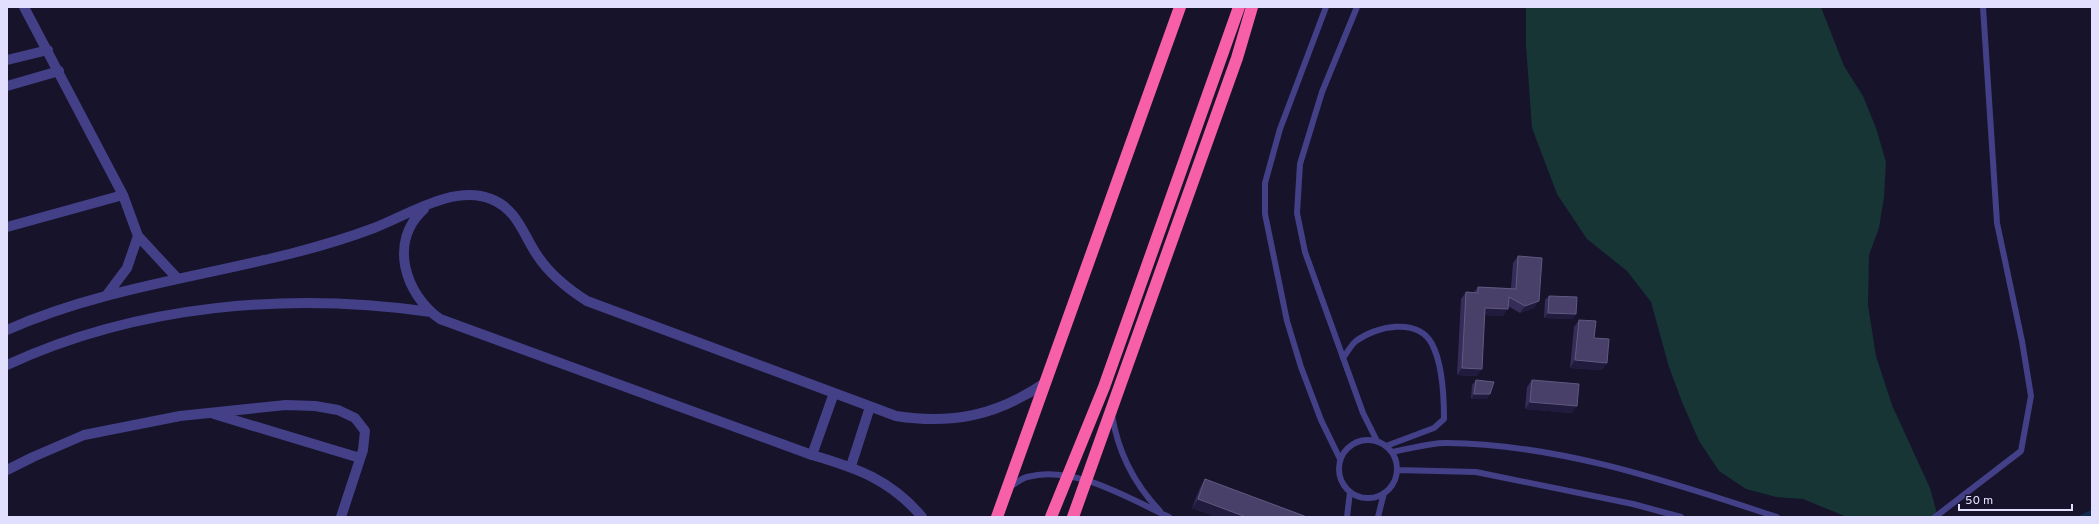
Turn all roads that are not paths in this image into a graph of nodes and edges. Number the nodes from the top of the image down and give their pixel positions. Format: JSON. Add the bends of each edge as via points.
{"nodes":[{"id":1,"x":24,"y":7,"type":"edge"},
{"id":2,"x":1180,"y":7,"type":"edge"},
{"id":3,"x":1239,"y":7,"type":"edge"},
{"id":4,"x":1252,"y":7,"type":"edge"},
{"id":5,"x":1326,"y":7,"type":"edge"},
{"id":6,"x":1356,"y":7,"type":"edge"},
{"id":7,"x":1983,"y":7,"type":"edge"},
{"id":8,"x":48,"y":50,"type":"junction"},
{"id":9,"x":7,"y":60,"type":"edge"},
{"id":10,"x":59,"y":71,"type":"junction"},
{"id":11,"x":7,"y":86,"type":"edge"},
{"id":12,"x":123,"y":195,"type":"junction"},
{"id":13,"x":430,"y":204,"type":"junction"},
{"id":14,"x":7,"y":227,"type":"edge"},
{"id":15,"x":138,"y":236,"type":"junction"},
{"id":16,"x":177,"y":278,"type":"junction"},
{"id":17,"x":106,"y":296,"type":"junction"},
{"id":18,"x":431,"y":312,"type":"junction"},
{"id":19,"x":7,"y":330,"type":"edge"},
{"id":20,"x":1343,"y":358,"type":"junction"},
{"id":21,"x":7,"y":364,"type":"edge"},
{"id":22,"x":1045,"y":383,"type":"junction"},
{"id":23,"x":834,"y":393,"type":"junction"},
{"id":24,"x":870,"y":407,"type":"junction"},
{"id":25,"x":1112,"y":409,"type":"junction"},
{"id":26,"x":208,"y":412,"type":"junction"},
{"id":27,"x":1377,"y":441,"type":"junction"},
{"id":28,"x":1386,"y":446,"type":"junction"},
{"id":29,"x":1392,"y":452,"type":"junction"},
{"id":30,"x":812,"y":455,"type":"junction"},
{"id":31,"x":360,"y":458,"type":"junction"},
{"id":32,"x":1340,"y":459,"type":"junction"},
{"id":33,"x":851,"y":466,"type":"junction"},
{"id":34,"x":7,"y":470,"type":"edge"},
{"id":35,"x":1397,"y":470,"type":"junction"},
{"id":36,"x":1067,"y":475,"type":"junction"},
{"id":37,"x":1086,"y":481,"type":"junction"},
{"id":38,"x":1007,"y":489,"type":"junction"},
{"id":39,"x":1350,"y":492,"type":"junction"},
{"id":40,"x":1384,"y":493,"type":"junction"},
{"id":41,"x":1162,"y":514,"type":"junction"},
{"id":42,"x":997,"y":516,"type":"edge"},
{"id":43,"x":341,"y":517,"type":"edge"},
{"id":44,"x":922,"y":517,"type":"edge"},
{"id":45,"x":1051,"y":517,"type":"edge"},
{"id":46,"x":1072,"y":517,"type":"edge"},
{"id":47,"x":1169,"y":517,"type":"edge"},
{"id":48,"x":1347,"y":517,"type":"edge"},
{"id":49,"x":1378,"y":517,"type":"edge"},
{"id":50,"x":1681,"y":517,"type":"edge"},
{"id":51,"x":1777,"y":517,"type":"edge"},
{"id":52,"x":1935,"y":517,"type":"edge"}],
"edges":[{"from":1,"to":8,"type":"street"},
{"from":2,"to":22,"type":"highway"},
{"from":3,"to":36,"type":"highway","via":[[1104,387]]},
{"from":4,"to":25,"type":"highway","via":[[1237,58]]},
{"from":5,"to":32,"type":"lane","via":[[1280,129],[1265,183],[1265,214],[1288,322],[1301,367]]},
{"from":6,"to":20,"type":"lane","via":[[1322,92],[1300,164],[1297,213],[1305,252]]},
{"from":7,"to":52,"type":"lane","via":[[1997,223],[2031,396],[2021,451]]},
{"from":8,"to":9,"type":"street"},
{"from":8,"to":10,"type":"street"},
{"from":10,"to":11,"type":"street"},
{"from":10,"to":12,"type":"street"},
{"from":12,"to":14,"type":"street"},
{"from":12,"to":15,"type":"street"},
{"from":13,"to":16,"type":"street","via":[[364,232],[314,248]]},
{"from":13,"to":18,"type":"street","via":[[411,226],[404,259],[410,284]]},
{"from":13,"to":23,"type":"street","via":[[448,197],[469,195],[491,199],[506,208],[517,220],[537,255],[558,280],[587,301]]},
{"from":15,"to":16,"type":"street"},
{"from":15,"to":17,"type":"street","via":[[127,268]]},
{"from":16,"to":17,"type":"street"},
{"from":17,"to":19,"type":"street","via":[[53,312]]},
{"from":18,"to":21,"type":"street","via":[[376,305],[312,302],[187,312],[109,328],[66,341]]},
{"from":18,"to":30,"type":"street","via":[[451,324]]},
{"from":20,"to":27,"type":"lane","via":[[1363,413]]},
{"from":20,"to":28,"type":"lane","via":[[1355,342],[1374,330],[1398,326],[1418,330],[1432,342],[1438,357],[1444,420],[1434,428]]},
{"from":22,"to":24,"type":"street","via":[[1009,404],[989,412],[957,419],[915,419]]},
{"from":22,"to":38,"type":"highway"},
{"from":23,"to":24,"type":"street"},
{"from":23,"to":30,"type":"street"},
{"from":24,"to":33,"type":"street"},
{"from":25,"to":37,"type":"highway"},
{"from":25,"to":41,"type":"lane","via":[[1126,463],[1142,490]]},
{"from":26,"to":31,"type":"street"},
{"from":26,"to":31,"type":"street","via":[[286,405],[338,410],[355,418],[365,431]]},
{"from":26,"to":34,"type":"street","via":[[84,435]]},
{"from":27,"to":28,"type":"lane"},
{"from":27,"to":32,"type":"lane","via":[[1355,443]]},
{"from":28,"to":29,"type":"lane"},
{"from":29,"to":35,"type":"lane"},
{"from":29,"to":51,"type":"lane","via":[[1444,443],[1522,449],[1596,463],[1673,483]]},
{"from":30,"to":33,"type":"street"},
{"from":31,"to":43,"type":"street"},
{"from":32,"to":39,"type":"lane","via":[[1340,477]]},
{"from":33,"to":44,"type":"street","via":[[893,489]]},
{"from":35,"to":40,"type":"lane","via":[[1393,483]]},
{"from":35,"to":50,"type":"lane","via":[[1476,472],[1634,504]]},
{"from":36,"to":37,"type":"lane"},
{"from":36,"to":38,"type":"lane","via":[[1041,474]]},
{"from":36,"to":45,"type":"highway"},
{"from":37,"to":41,"type":"lane","via":[[1122,494]]},
{"from":37,"to":46,"type":"highway"},
{"from":38,"to":42,"type":"highway"},
{"from":39,"to":40,"type":"lane","via":[[1366,498]]},
{"from":39,"to":48,"type":"lane"},
{"from":40,"to":49,"type":"lane"},
{"from":41,"to":47,"type":"lane"}]}
